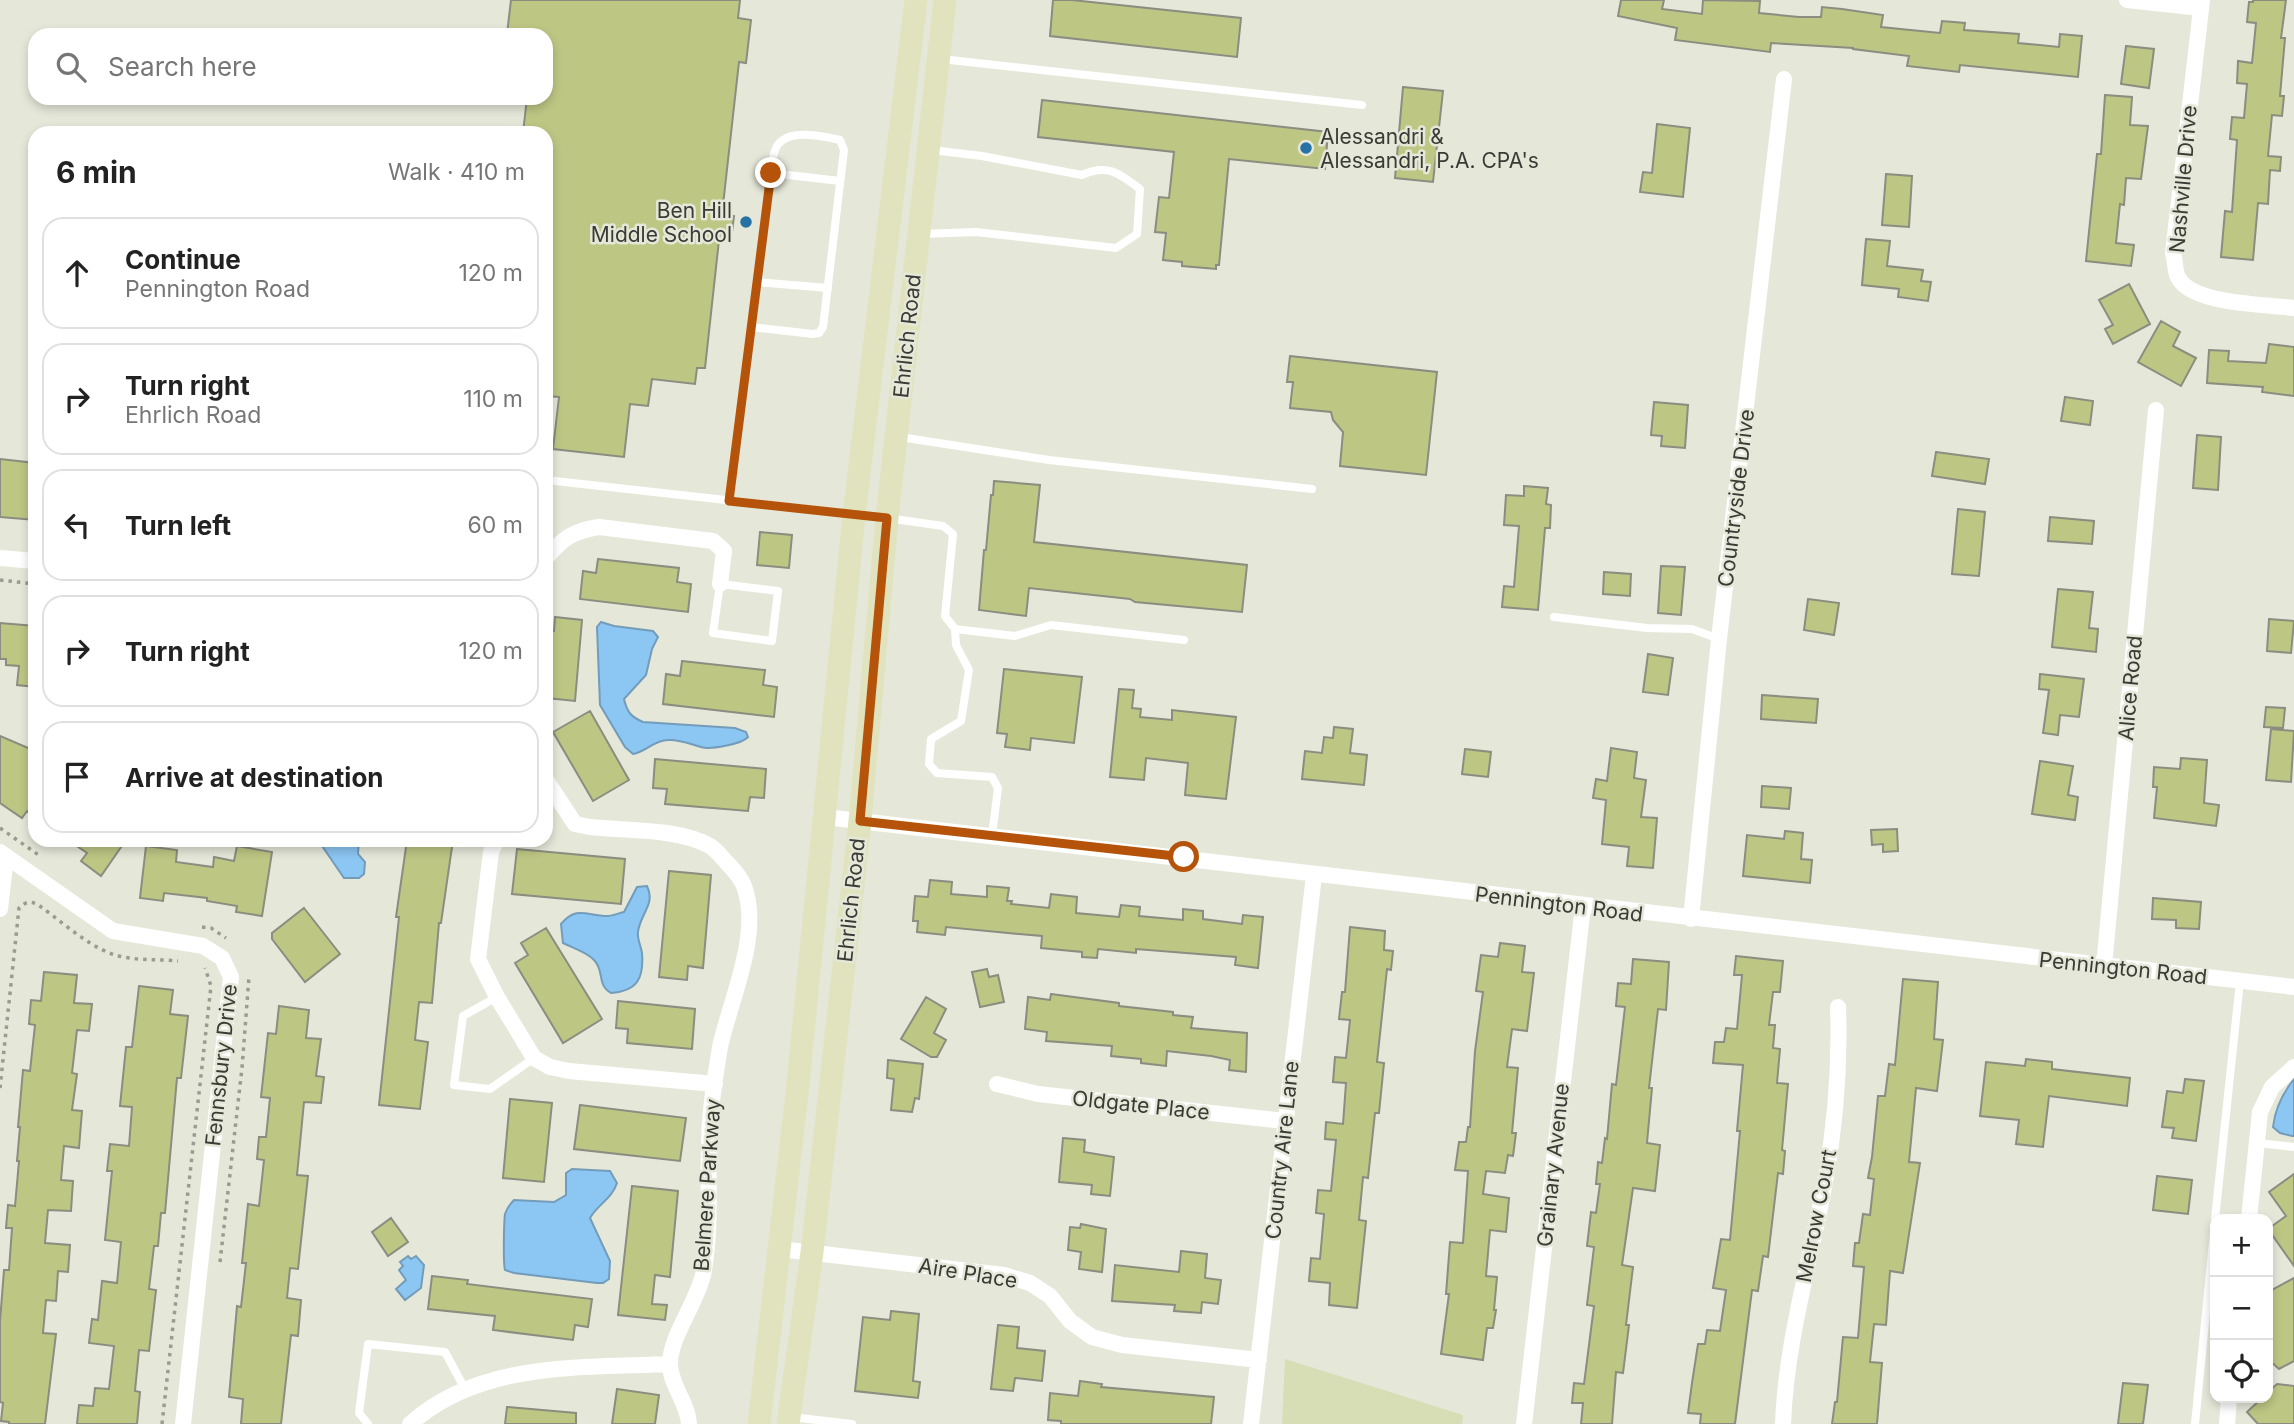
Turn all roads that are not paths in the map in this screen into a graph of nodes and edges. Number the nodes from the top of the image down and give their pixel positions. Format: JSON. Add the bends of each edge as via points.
{"nodes":[{"id":1,"x":916,"y":0,"type":"edge"},
{"id":2,"x":945,"y":0,"type":"edge"},
{"id":3,"x":2127,"y":0,"type":"edge"},
{"id":4,"x":2201,"y":4,"type":"edge"},
{"id":5,"x":938,"y":59,"type":"junction"},
{"id":6,"x":1784,"y":79,"type":"dead end"},
{"id":7,"x":1362,"y":105,"type":"dead end"},
{"id":8,"x":928,"y":150,"type":"junction"},
{"id":9,"x":771,"y":173,"type":"junction"},
{"id":10,"x":840,"y":181,"type":"junction"},
{"id":11,"x":918,"y":234,"type":"junction"},
{"id":12,"x":757,"y":282,"type":"junction"},
{"id":13,"x":828,"y":288,"type":"junction"},
{"id":14,"x":2294,"y":308,"type":"edge"},
{"id":15,"x":751,"y":327,"type":"junction"},
{"id":16,"x":2156,"y":410,"type":"dead end"},
{"id":17,"x":897,"y":437,"type":"junction"},
{"id":18,"x":553,"y":481,"type":"edge"},
{"id":19,"x":1312,"y":489,"type":"dead end"},
{"id":20,"x":729,"y":501,"type":"junction"},
{"id":21,"x":854,"y":515,"type":"junction"},
{"id":22,"x":887,"y":518,"type":"junction"},
{"id":23,"x":553,"y":550,"type":"edge"},
{"id":24,"x":0,"y":558,"type":"edge"},
{"id":25,"x":28,"y":560,"type":"edge"},
{"id":26,"x":720,"y":584,"type":"junction"},
{"id":27,"x":1554,"y":617,"type":"dead end"},
{"id":28,"x":955,"y":629,"type":"junction"},
{"id":29,"x":1719,"y":639,"type":"junction"},
{"id":30,"x":1184,"y":640,"type":"dead end"},
{"id":31,"x":553,"y":794,"type":"edge"},
{"id":32,"x":825,"y":817,"type":"junction"},
{"id":33,"x":860,"y":821,"type":"junction"},
{"id":34,"x":992,"y":835,"type":"junction"},
{"id":35,"x":494,"y":847,"type":"edge"},
{"id":36,"x":3,"y":854,"type":"edge"},
{"id":37,"x":1314,"y":875,"type":"junction"},
{"id":38,"x":1583,"y":906,"type":"junction"},
{"id":39,"x":0,"y":909,"type":"edge"},
{"id":40,"x":1691,"y":919,"type":"junction"},
{"id":41,"x":2104,"y":966,"type":"junction"},
{"id":42,"x":2240,"y":981,"type":"junction"},
{"id":43,"x":2294,"y":987,"type":"edge"},
{"id":44,"x":497,"y":997,"type":"junction"},
{"id":45,"x":1838,"y":1007,"type":"dead end"},
{"id":46,"x":534,"y":1058,"type":"junction"},
{"id":47,"x":2294,"y":1067,"type":"edge"},
{"id":48,"x":715,"y":1084,"type":"junction"},
{"id":49,"x":997,"y":1084,"type":"dead end"},
{"id":50,"x":1285,"y":1121,"type":"junction"},
{"id":51,"x":2257,"y":1143,"type":"junction"},
{"id":52,"x":2294,"y":1147,"type":"edge"},
{"id":53,"x":2216,"y":1214,"type":"edge"},
{"id":54,"x":2250,"y":1214,"type":"edge"},
{"id":55,"x":780,"y":1249,"type":"junction"},
{"id":56,"x":813,"y":1252,"type":"junction"},
{"id":57,"x":2210,"y":1269,"type":"edge"},
{"id":58,"x":1259,"y":1360,"type":"junction"},
{"id":59,"x":670,"y":1364,"type":"junction"},
{"id":60,"x":466,"y":1390,"type":"junction"},
{"id":61,"x":2229,"y":1403,"type":"edge"},
{"id":62,"x":788,"y":1420,"type":"edge"},
{"id":63,"x":183,"y":1424,"type":"edge"},
{"id":64,"x":368,"y":1424,"type":"edge"},
{"id":65,"x":410,"y":1424,"type":"edge"},
{"id":66,"x":689,"y":1424,"type":"edge"},
{"id":67,"x":759,"y":1424,"type":"edge"},
{"id":68,"x":852,"y":1424,"type":"edge"},
{"id":69,"x":1251,"y":1424,"type":"edge"},
{"id":70,"x":1524,"y":1424,"type":"edge"},
{"id":71,"x":1783,"y":1424,"type":"edge"},
{"id":72,"x":2194,"y":1424,"type":"edge"},
{"id":73,"x":2227,"y":1424,"type":"edge"}],
"edges":[{"from":1,"to":21,"type":"main road","name":"Ehrlich Road"},
{"from":2,"to":5,"type":"main road","name":"Ehrlich Road"},
{"from":3,"to":4,"type":"street"},
{"from":4,"to":14,"type":"street","name":"Nashville Drive","via":[[2174,253],[2178,277],[2192,292],[2214,299]]},
{"from":5,"to":7,"type":"lane"},
{"from":5,"to":8,"type":"main road","name":"Ehrlich Road"},
{"from":6,"to":29,"type":"street","name":"Countryside Drive"},
{"from":8,"to":11,"type":"main road","name":"Ehrlich Road"},
{"from":8,"to":11,"type":"lane","via":[[1082,175],[1096,169],[1115,171],[1140,189],[1137,234],[1116,248],[976,232]]},
{"from":9,"to":10,"type":"lane"},
{"from":9,"to":10,"type":"lane","via":[[782,140],[796,135],[817,137],[841,140]]},
{"from":9,"to":12,"type":"lane"},
{"from":10,"to":13,"type":"lane"},
{"from":11,"to":17,"type":"main road","name":"Ehrlich Road"},
{"from":12,"to":13,"type":"lane"},
{"from":12,"to":15,"type":"lane"},
{"from":13,"to":15,"type":"lane","via":[[819,333]]},
{"from":15,"to":20,"type":"lane"},
{"from":16,"to":41,"type":"street","name":"Alice Road"},
{"from":17,"to":19,"type":"lane","via":[[1049,460]]},
{"from":17,"to":22,"type":"main road","name":"Ehrlich Road"},
{"from":18,"to":20,"type":"lane"},
{"from":20,"to":21,"type":"lane"},
{"from":21,"to":22,"type":"lane"},
{"from":21,"to":32,"type":"main road","name":"Ehrlich Road"},
{"from":22,"to":28,"type":"lane","via":[[943,526],[953,534],[945,616]]},
{"from":22,"to":33,"type":"main road","name":"Ehrlich Road"},
{"from":23,"to":26,"type":"street","via":[[563,539],[599,527],[713,541],[724,551]]},
{"from":24,"to":25,"type":"street"},
{"from":26,"to":26,"type":"lane","via":[[713,634],[772,641],[778,591]]},
{"from":27,"to":29,"type":"lane","via":[[1692,629]]},
{"from":28,"to":30,"type":"lane","via":[[1015,636],[1051,625]]},
{"from":28,"to":34,"type":"lane","via":[[956,645],[970,670],[961,721],[931,739],[929,764],[937,773],[992,777],[998,788]]},
{"from":29,"to":40,"type":"street","name":"Countryside Drive"},
{"from":31,"to":48,"type":"street","name":"Belmere Parkway","via":[[575,824],[687,836],[713,847],[744,886],[749,914],[745,963],[721,1045]]},
{"from":32,"to":33,"type":"street","name":"Pennington Road"},
{"from":32,"to":55,"type":"main road","name":"Ehrlich Road"},
{"from":33,"to":34,"type":"street","name":"Pennington Road"},
{"from":33,"to":56,"type":"main road","name":"Ehrlich Road"},
{"from":34,"to":37,"type":"street","name":"Pennington Road"},
{"from":35,"to":44,"type":"street","via":[[478,959]]},
{"from":36,"to":39,"type":"street"},
{"from":36,"to":63,"type":"street","name":"Fennsbury Drive","via":[[113,931],[203,946],[222,958],[231,977]]},
{"from":37,"to":38,"type":"street","name":"Pennington Road"},
{"from":37,"to":50,"type":"street","name":"Country Aire Lane"},
{"from":38,"to":40,"type":"street","name":"Pennington Road"},
{"from":38,"to":70,"type":"street","name":"Grainary Avenue"},
{"from":40,"to":41,"type":"street","name":"Pennington Road"},
{"from":41,"to":42,"type":"street","name":"Pennington Road"},
{"from":42,"to":43,"type":"street","name":"Pennington Road"},
{"from":42,"to":53,"type":"lane"},
{"from":44,"to":46,"type":"street"},
{"from":44,"to":46,"type":"lane","via":[[463,1016],[454,1085],[490,1089]]},
{"from":45,"to":71,"type":"street","name":"Melrow Court","via":[[1826,1179],[1791,1344]]},
{"from":46,"to":48,"type":"street","name":"Belmere Parkway","via":[[569,1071]]},
{"from":47,"to":51,"type":"street","via":[[2272,1087],[2260,1112]]},
{"from":48,"to":59,"type":"street","name":"Belmere Parkway","via":[[703,1274],[675,1339]]},
{"from":49,"to":50,"type":"street","name":"Oldgate Place","via":[[1038,1094]]},
{"from":50,"to":58,"type":"street","name":"Country Aire Lane"},
{"from":51,"to":52,"type":"lane"},
{"from":51,"to":54,"type":"street"},
{"from":55,"to":56,"type":"street","name":"Aire Place"},
{"from":55,"to":67,"type":"main road","name":"Ehrlich Road"},
{"from":56,"to":58,"type":"street","name":"Aire Place","via":[[1004,1275],[1030,1283],[1050,1296],[1070,1321],[1092,1337],[1122,1345]]},
{"from":56,"to":62,"type":"main road","name":"Ehrlich Road"},
{"from":57,"to":72,"type":"lane"},
{"from":58,"to":69,"type":"street","name":"Country Aire Lane"},
{"from":59,"to":60,"type":"street","via":[[537,1371]]},
{"from":59,"to":66,"type":"street"},
{"from":60,"to":64,"type":"lane","via":[[445,1352],[368,1344],[359,1413]]},
{"from":60,"to":65,"type":"street","via":[[436,1403]]},
{"from":61,"to":73,"type":"street"},
{"from":62,"to":68,"type":"lane"}]}
